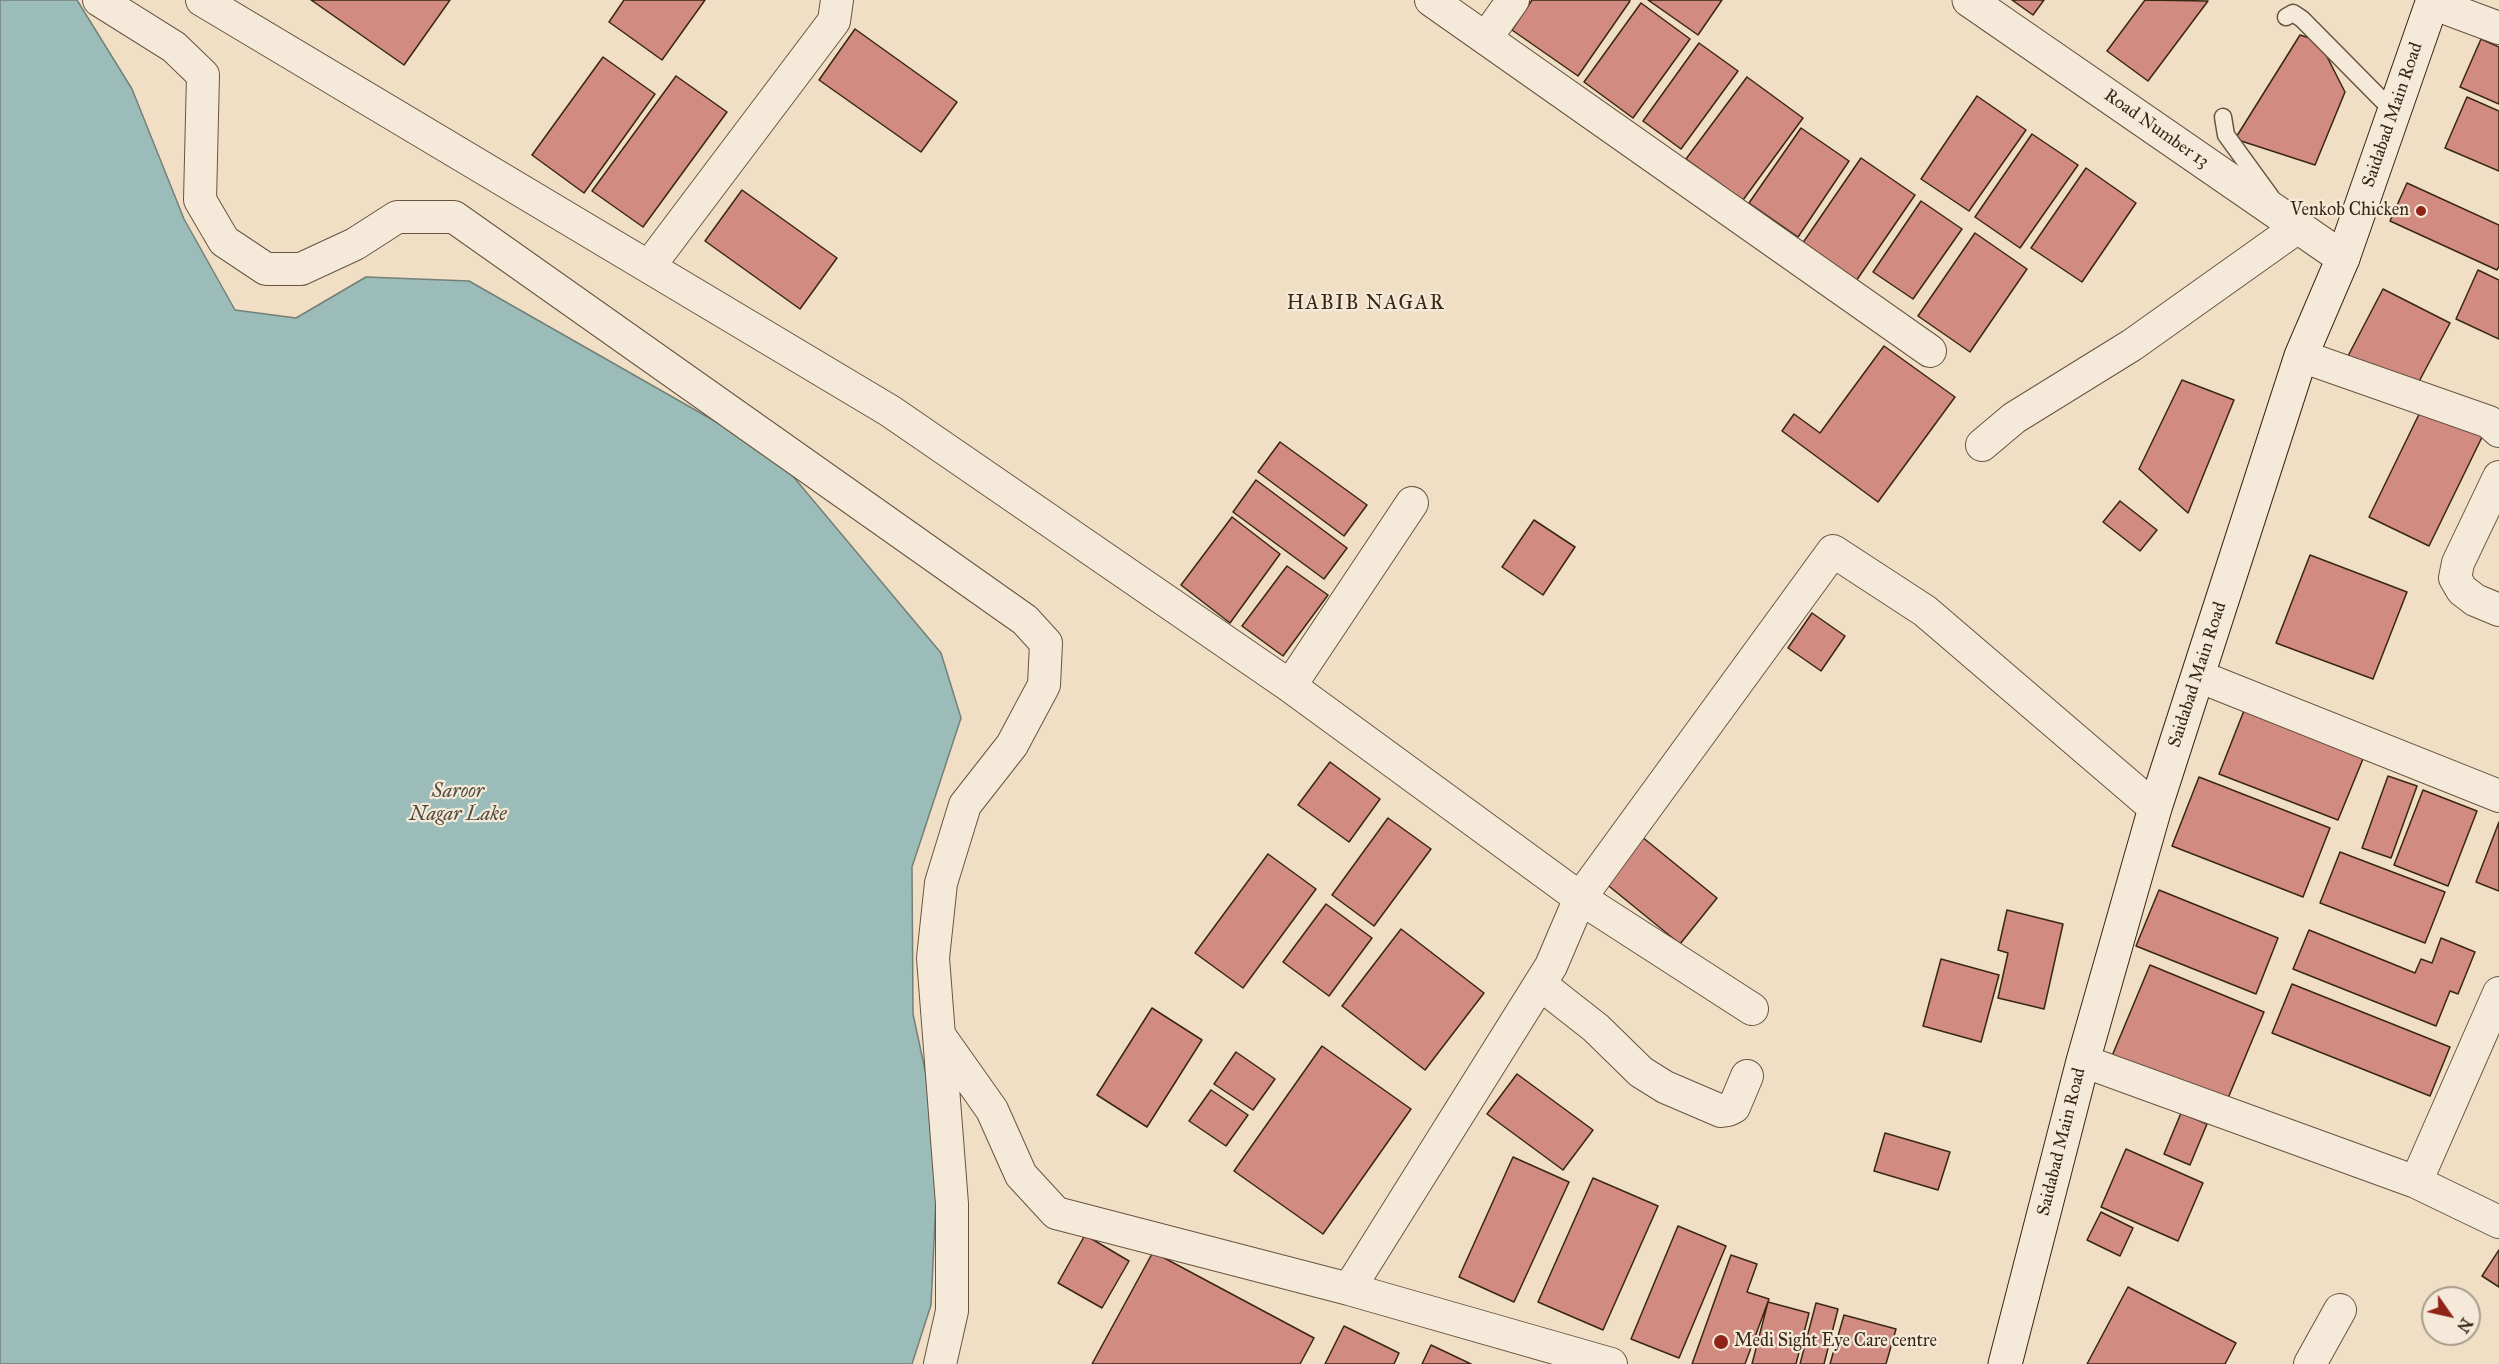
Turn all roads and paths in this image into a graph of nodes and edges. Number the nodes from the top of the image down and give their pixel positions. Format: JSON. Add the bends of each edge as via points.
{"nodes":[{"id":1,"x":99,"y":0,"type":"edge"},
{"id":2,"x":202,"y":0,"type":"edge"},
{"id":3,"x":837,"y":0,"type":"edge"},
{"id":4,"x":1431,"y":0,"type":"edge"},
{"id":5,"x":1513,"y":0,"type":"edge"},
{"id":6,"x":1969,"y":0,"type":"edge"},
{"id":7,"x":2433,"y":1,"type":"edge"},
{"id":8,"x":2286,"y":17,"type":"dead end"},
{"id":9,"x":2499,"y":28,"type":"edge"},
{"id":10,"x":1486,"y":38,"type":"junction"},
{"id":11,"x":2394,"y":112,"type":"junction"},
{"id":12,"x":2223,"y":117,"type":"dead end"},
{"id":13,"x":2293,"y":223,"type":"junction"},
{"id":14,"x":2343,"y":258,"type":"junction"},
{"id":15,"x":650,"y":265,"type":"junction"},
{"id":16,"x":1930,"y":351,"type":"dead end"},
{"id":17,"x":2301,"y":356,"type":"junction"},
{"id":18,"x":2499,"y":431,"type":"edge"},
{"id":19,"x":1982,"y":445,"type":"dead end"},
{"id":20,"x":2499,"y":477,"type":"edge"},
{"id":21,"x":1412,"y":503,"type":"dead end"},
{"id":22,"x":2499,"y":610,"type":"edge"},
{"id":23,"x":2198,"y":676,"type":"junction"},
{"id":24,"x":1290,"y":686,"type":"junction"},
{"id":25,"x":2499,"y":796,"type":"edge"},
{"id":26,"x":2155,"y":808,"type":"junction"},
{"id":27,"x":1580,"y":898,"type":"junction"},
{"id":28,"x":1540,"y":984,"type":"junction"},
{"id":29,"x":2499,"y":993,"type":"edge"},
{"id":30,"x":1752,"y":1009,"type":"dead end"},
{"id":31,"x":939,"y":1035,"type":"junction"},
{"id":32,"x":2083,"y":1061,"type":"junction"},
{"id":33,"x":1747,"y":1076,"type":"dead end"},
{"id":34,"x":2416,"y":1182,"type":"junction"},
{"id":35,"x":2499,"y":1222,"type":"edge"},
{"id":36,"x":1349,"y":1288,"type":"junction"},
{"id":37,"x":2340,"y":1310,"type":"dead end"},
{"id":38,"x":2013,"y":1361,"type":"edge"},
{"id":39,"x":940,"y":1364,"type":"edge"},
{"id":40,"x":1611,"y":1364,"type":"edge"},
{"id":41,"x":2310,"y":1364,"type":"edge"}],
"edges":[{"from":1,"to":31,"type":"street","via":[[174,47],[203,75],[200,200],[224,241],[266,269],[301,269],[355,244],[397,218],[454,217],[1025,620],[1046,643],[1044,685],[1012,745],[965,805],[941,883],[933,958]]},
{"from":2,"to":15,"type":"street"},
{"from":3,"to":15,"type":"street","via":[[834,21]]},
{"from":4,"to":10,"type":"street"},
{"from":5,"to":10,"type":"street"},
{"from":6,"to":13,"type":"main road","name":"Road Number 13"},
{"from":7,"to":9,"type":"street"},
{"from":7,"to":11,"type":"main road","name":"Saidabad Main Road"},
{"from":8,"to":11,"type":"lane","via":[[2293,13],[2302,19]]},
{"from":10,"to":16,"type":"street"},
{"from":11,"to":14,"type":"main road","name":"Saidabad Main Road"},
{"from":12,"to":13,"type":"lane","via":[[2226,135]]},
{"from":13,"to":14,"type":"main road","name":"Road Number 13"},
{"from":13,"to":19,"type":"street","via":[[2132,345],[2014,418]]},
{"from":14,"to":17,"type":"main road","name":"Saidabad Main Road"},
{"from":15,"to":24,"type":"street","via":[[890,411]]},
{"from":17,"to":18,"type":"street","via":[[2489,422]]},
{"from":17,"to":23,"type":"main road","name":"Saidabad Main Road"},
{"from":20,"to":22,"type":"street","via":[[2458,563],[2455,578],[2475,600]]},
{"from":21,"to":24,"type":"street"},
{"from":23,"to":25,"type":"street"},
{"from":23,"to":26,"type":"main road","name":"Saidabad Main Road"},
{"from":24,"to":27,"type":"street"},
{"from":26,"to":27,"type":"street","via":[[1925,611],[1833,551]]},
{"from":26,"to":32,"type":"main road","name":"Saidabad Main Road"},
{"from":27,"to":28,"type":"street"},
{"from":27,"to":30,"type":"street"},
{"from":28,"to":33,"type":"street","via":[[1596,1028],[1641,1072],[1665,1087],[1721,1111],[1734,1107]]},
{"from":28,"to":36,"type":"street"},
{"from":29,"to":34,"type":"street"},
{"from":31,"to":36,"type":"street","via":[[992,1110],[1021,1175],[1056,1213]]},
{"from":31,"to":39,"type":"street","via":[[952,1204],[952,1311]]},
{"from":32,"to":34,"type":"street"},
{"from":32,"to":38,"type":"main road","name":"Saidabad Main Road"},
{"from":34,"to":35,"type":"street"},
{"from":36,"to":40,"type":"street"},
{"from":37,"to":41,"type":"street"}]}
